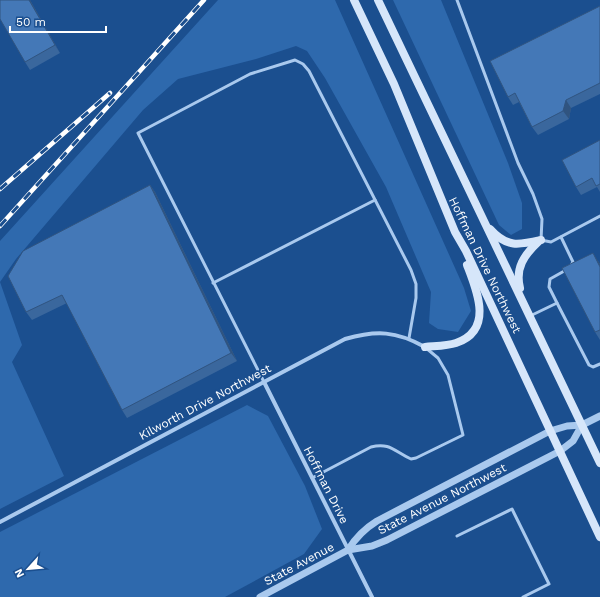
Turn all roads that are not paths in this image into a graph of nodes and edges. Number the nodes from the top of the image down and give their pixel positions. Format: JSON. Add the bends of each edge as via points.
{"nodes":[{"id":1,"x":354,"y":0,"type":"edge"},
{"id":2,"x":378,"y":0,"type":"edge"},
{"id":3,"x":457,"y":0,"type":"edge"},
{"id":4,"x":375,"y":200,"type":"junction"},
{"id":5,"x":600,"y":217,"type":"edge"},
{"id":6,"x":483,"y":221,"type":"junction"},
{"id":7,"x":455,"y":232,"type":"junction"},
{"id":8,"x":561,"y":237,"type":"junction"},
{"id":9,"x":542,"y":240,"type":"junction"},
{"id":10,"x":214,"y":283,"type":"junction"},
{"id":11,"x":522,"y":299,"type":"junction"},
{"id":12,"x":557,"y":303,"type":"junction"},
{"id":13,"x":530,"y":316,"type":"junction"},
{"id":14,"x":409,"y":338,"type":"junction"},
{"id":15,"x":425,"y":347,"type":"junction"},
{"id":16,"x":600,"y":364,"type":"edge"},
{"id":17,"x":264,"y":382,"type":"junction"},
{"id":18,"x":600,"y":416,"type":"edge"},
{"id":19,"x":582,"y":425,"type":"junction"},
{"id":20,"x":550,"y":431,"type":"junction"},
{"id":21,"x":560,"y":452,"type":"junction"},
{"id":22,"x":600,"y":463,"type":"edge"},
{"id":23,"x":312,"y":478,"type":"junction"},
{"id":24,"x":0,"y":522,"type":"edge"},
{"id":25,"x":457,"y":536,"type":"dead end"},
{"id":26,"x":600,"y":537,"type":"edge"},
{"id":27,"x":348,"y":550,"type":"junction"},
{"id":28,"x":260,"y":597,"type":"edge"},
{"id":29,"x":372,"y":597,"type":"edge"},
{"id":30,"x":523,"y":597,"type":"edge"}],
"edges":[{"from":1,"to":7,"type":"main road","name":"Hoffman Drive Northwest","via":[[394,84]]},
{"from":2,"to":6,"type":"main road","name":"Hoffman Drive Northwest"},
{"from":3,"to":9,"type":"lane","via":[[518,163],[542,219]]},
{"from":4,"to":10,"type":"lane"},
{"from":4,"to":10,"type":"lane","via":[[309,71],[303,64],[295,60],[240,79],[138,133]]},
{"from":4,"to":14,"type":"lane","via":[[412,270],[416,284]]},
{"from":5,"to":8,"type":"lane"},
{"from":6,"to":9,"type":"main road","via":[[496,236],[506,242],[516,245]]},
{"from":6,"to":11,"type":"main road","name":"Hoffman Drive Northwest"},
{"from":7,"to":15,"type":"main road","via":[[476,289],[480,310],[479,323],[465,339]]},
{"from":7,"to":20,"type":"main road","name":"Hoffman Drive Northwest"},
{"from":8,"to":9,"type":"lane","via":[[551,242]]},
{"from":8,"to":12,"type":"lane","via":[[573,262],[569,269],[550,278],[549,287]]},
{"from":9,"to":11,"type":"main road","via":[[530,250],[520,268],[517,277]]},
{"from":10,"to":17,"type":"lane"},
{"from":11,"to":13,"type":"main road","name":"Hoffman Drive Northwest"},
{"from":12,"to":13,"type":"lane"},
{"from":12,"to":16,"type":"lane","via":[[589,366]]},
{"from":13,"to":19,"type":"main road","name":"Hoffman Drive Northwest"},
{"from":14,"to":15,"type":"street","name":"Kilworth Drive Northwest"},
{"from":14,"to":17,"type":"street","name":"Kilworth Drive Northwest","via":[[376,333],[344,339]]},
{"from":15,"to":23,"type":"lane","via":[[438,358],[448,375],[463,435],[411,459],[387,446],[371,447]]},
{"from":17,"to":23,"type":"street","name":"Hoffman Drive"},
{"from":17,"to":24,"type":"street","name":"Kilworth Drive Northwest"},
{"from":18,"to":19,"type":"street","name":"State Avenue Northwest"},
{"from":19,"to":20,"type":"street","name":"State Avenue Northwest"},
{"from":19,"to":21,"type":"street","name":"State Avenue Northwest","via":[[573,441]]},
{"from":19,"to":22,"type":"main road","name":"Hoffman Drive Northwest"},
{"from":20,"to":21,"type":"main road","name":"Hoffman Drive Northwest"},
{"from":20,"to":27,"type":"street","name":"State Avenue Northwest","via":[[377,521],[365,529]]},
{"from":21,"to":26,"type":"main road","name":"Hoffman Drive Northwest"},
{"from":21,"to":27,"type":"street","name":"State Avenue Northwest","via":[[387,540],[372,546]]},
{"from":23,"to":27,"type":"street","name":"Hoffman Drive"},
{"from":25,"to":30,"type":"lane","via":[[512,508],[549,584]]},
{"from":27,"to":28,"type":"street","name":"State Avenue"},
{"from":27,"to":29,"type":"street","name":"Hoffman Drive"}]}
